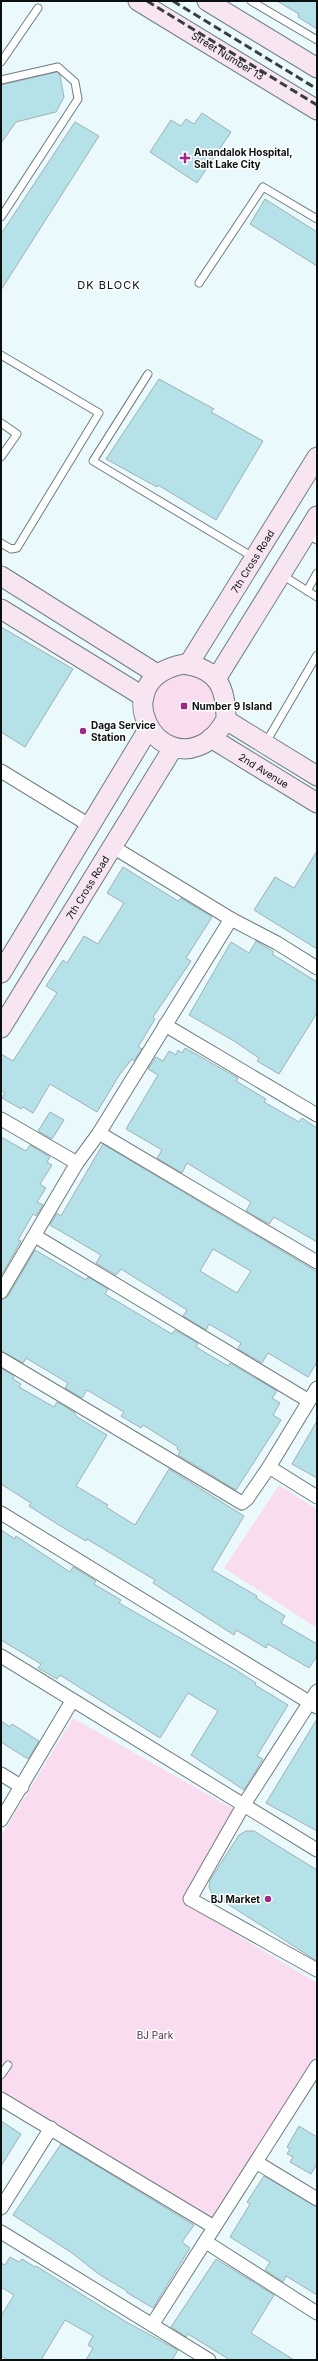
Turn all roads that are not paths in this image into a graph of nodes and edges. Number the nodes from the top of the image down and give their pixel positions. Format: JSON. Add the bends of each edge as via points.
{"nodes":[{"id":1,"x":138,"y":1,"type":"edge"},
{"id":2,"x":207,"y":1,"type":"edge"},
{"id":3,"x":252,"y":1,"type":"edge"},
{"id":4,"x":38,"y":8,"type":"dead end"},
{"id":5,"x":317,"y":40,"type":"edge"},
{"id":6,"x":1,"y":62,"type":"edge"},
{"id":7,"x":317,"y":68,"type":"edge"},
{"id":8,"x":1,"y":80,"type":"edge"},
{"id":9,"x":317,"y":110,"type":"edge"},
{"id":10,"x":1,"y":217,"type":"edge"},
{"id":11,"x":317,"y":219,"type":"edge"},
{"id":12,"x":199,"y":283,"type":"dead end"},
{"id":13,"x":1,"y":355,"type":"edge"},
{"id":14,"x":148,"y":374,"type":"dead end"},
{"id":15,"x":1,"y":423,"type":"edge"},
{"id":16,"x":317,"y":457,"type":"edge"},
{"id":17,"x":1,"y":458,"type":"edge"},
{"id":18,"x":314,"y":528,"type":"edge"},
{"id":19,"x":1,"y":543,"type":"edge"},
{"id":20,"x":255,"y":558,"type":"junction"},
{"id":21,"x":317,"y":573,"type":"edge"},
{"id":22,"x":281,"y":574,"type":"junction"},
{"id":23,"x":1,"y":576,"type":"edge"},
{"id":24,"x":307,"y":591,"type":"junction"},
{"id":25,"x":317,"y":597,"type":"edge"},
{"id":26,"x":1,"y":609,"type":"edge"},
{"id":27,"x":317,"y":655,"type":"edge"},
{"id":28,"x":188,"y":665,"type":"junction"},
{"id":29,"x":157,"y":674,"type":"junction"},
{"id":30,"x":216,"y":679,"type":"junction"},
{"id":31,"x":144,"y":697,"type":"junction"},
{"id":32,"x":226,"y":720,"type":"junction"},
{"id":33,"x":149,"y":728,"type":"junction"},
{"id":34,"x":211,"y":738,"type":"junction"},
{"id":35,"x":265,"y":744,"type":"junction"},
{"id":36,"x":173,"y":748,"type":"junction"},
{"id":37,"x":1,"y":771,"type":"edge"},
{"id":38,"x":317,"y":776,"type":"edge"},
{"id":39,"x":317,"y":803,"type":"edge"},
{"id":40,"x":90,"y":825,"type":"junction"},
{"id":41,"x":113,"y":847,"type":"junction"},
{"id":42,"x":231,"y":919,"type":"junction"},
{"id":43,"x":317,"y":968,"type":"edge"},
{"id":44,"x":1,"y":973,"type":"edge"},
{"id":45,"x":166,"y":1025,"type":"junction"},
{"id":46,"x":1,"y":1028,"type":"edge"},
{"id":47,"x":317,"y":1114,"type":"edge"},
{"id":48,"x":1,"y":1119,"type":"edge"},
{"id":49,"x":99,"y":1133,"type":"junction"},
{"id":50,"x":77,"y":1163,"type":"junction"},
{"id":51,"x":35,"y":1236,"type":"junction"},
{"id":52,"x":317,"y":1262,"type":"edge"},
{"id":53,"x":1,"y":1292,"type":"edge"},
{"id":54,"x":1,"y":1359,"type":"edge"},
{"id":55,"x":317,"y":1388,"type":"edge"},
{"id":56,"x":309,"y":1401,"type":"junction"},
{"id":57,"x":269,"y":1467,"type":"junction"},
{"id":58,"x":317,"y":1497,"type":"edge"},
{"id":59,"x":1,"y":1513,"type":"edge"},
{"id":60,"x":1,"y":1656,"type":"edge"},
{"id":61,"x":317,"y":1691,"type":"edge"},
{"id":62,"x":72,"y":1700,"type":"junction"},
{"id":63,"x":313,"y":1705,"type":"edge"},
{"id":64,"x":1,"y":1774,"type":"edge"},
{"id":65,"x":22,"y":1787,"type":"junction"},
{"id":66,"x":243,"y":1806,"type":"junction"},
{"id":67,"x":1,"y":1820,"type":"edge"},
{"id":68,"x":317,"y":1850,"type":"edge"},
{"id":69,"x":317,"y":1970,"type":"edge"},
{"id":70,"x":8,"y":2065,"type":"dead end"},
{"id":71,"x":317,"y":2066,"type":"edge"},
{"id":72,"x":1,"y":2075,"type":"edge"},
{"id":73,"x":313,"y":2080,"type":"edge"},
{"id":74,"x":1,"y":2099,"type":"edge"},
{"id":75,"x":51,"y":2128,"type":"junction"},
{"id":76,"x":256,"y":2162,"type":"junction"},
{"id":77,"x":317,"y":2199,"type":"edge"},
{"id":78,"x":1,"y":2208,"type":"edge"},
{"id":79,"x":214,"y":2227,"type":"junction"},
{"id":80,"x":1,"y":2232,"type":"edge"},
{"id":81,"x":206,"y":2242,"type":"junction"},
{"id":82,"x":317,"y":2313,"type":"edge"},
{"id":83,"x":152,"y":2325,"type":"junction"},
{"id":84,"x":209,"y":2360,"type":"edge"}],
"edges":[{"from":1,"to":9,"type":"street","name":"Street Number 13"},
{"from":2,"to":7,"type":"street"},
{"from":3,"to":5,"type":"lane"},
{"from":4,"to":6,"type":"lane"},
{"from":8,"to":10,"type":"lane","via":[[58,67],[75,82],[78,99]]},
{"from":11,"to":12,"type":"lane","via":[[263,187]]},
{"from":13,"to":19,"type":"lane","via":[[99,413],[17,548],[11,549]]},
{"from":14,"to":20,"type":"lane","via":[[93,461]]},
{"from":15,"to":17,"type":"lane","via":[[17,434]]},
{"from":16,"to":20,"type":"street","name":"7th Cross Road"},
{"from":18,"to":22,"type":"street"},
{"from":20,"to":28,"type":"street","name":"7th Cross Road"},
{"from":21,"to":24,"type":"lane"},
{"from":22,"to":24,"type":"lane"},
{"from":22,"to":30,"type":"street"},
{"from":23,"to":29,"type":"street"},
{"from":24,"to":25,"type":"lane"},
{"from":26,"to":31,"type":"street"},
{"from":27,"to":35,"type":"lane"},
{"from":28,"to":29,"type":"street","via":[[170,667]]},
{"from":28,"to":30,"type":"street","via":[[199,666]]},
{"from":29,"to":31,"type":"street","via":[[149,683]]},
{"from":30,"to":32,"type":"street","via":[[222,687],[226,701]]},
{"from":31,"to":33,"type":"street","via":[[143,711]]},
{"from":32,"to":34,"type":"street"},
{"from":32,"to":35,"type":"street"},
{"from":33,"to":36,"type":"street","via":[[157,738]]},
{"from":33,"to":40,"type":"street"},
{"from":34,"to":36,"type":"street","via":[[198,746]]},
{"from":34,"to":39,"type":"street","name":"2nd Avenue"},
{"from":35,"to":38,"type":"street"},
{"from":36,"to":41,"type":"street","name":"7th Cross Road"},
{"from":37,"to":40,"type":"street"},
{"from":40,"to":44,"type":"street"},
{"from":41,"to":42,"type":"street"},
{"from":41,"to":46,"type":"street","name":"7th Cross Road"},
{"from":42,"to":43,"type":"street"},
{"from":42,"to":45,"type":"street"},
{"from":45,"to":47,"type":"street"},
{"from":45,"to":49,"type":"street"},
{"from":48,"to":50,"type":"street"},
{"from":49,"to":50,"type":"street"},
{"from":49,"to":52,"type":"street"},
{"from":50,"to":51,"type":"street"},
{"from":51,"to":53,"type":"street"},
{"from":51,"to":56,"type":"street"},
{"from":54,"to":57,"type":"street","via":[[236,1501],[242,1503],[247,1499]]},
{"from":55,"to":56,"type":"street"},
{"from":56,"to":57,"type":"street"},
{"from":57,"to":58,"type":"street"},
{"from":59,"to":63,"type":"street"},
{"from":60,"to":62,"type":"street"},
{"from":61,"to":63,"type":"street"},
{"from":62,"to":65,"type":"street"},
{"from":62,"to":66,"type":"street"},
{"from":63,"to":66,"type":"street"},
{"from":64,"to":65,"type":"street"},
{"from":65,"to":67,"type":"street"},
{"from":66,"to":68,"type":"street"},
{"from":66,"to":69,"type":"street","via":[[190,1899]]},
{"from":70,"to":72,"type":"lane"},
{"from":71,"to":73,"type":"street"},
{"from":73,"to":76,"type":"street"},
{"from":74,"to":75,"type":"street"},
{"from":75,"to":78,"type":"street"},
{"from":75,"to":79,"type":"street"},
{"from":76,"to":77,"type":"street"},
{"from":76,"to":79,"type":"street"},
{"from":79,"to":81,"type":"street"},
{"from":80,"to":83,"type":"street"},
{"from":81,"to":82,"type":"street"},
{"from":81,"to":83,"type":"street"},
{"from":83,"to":84,"type":"street"}]}
